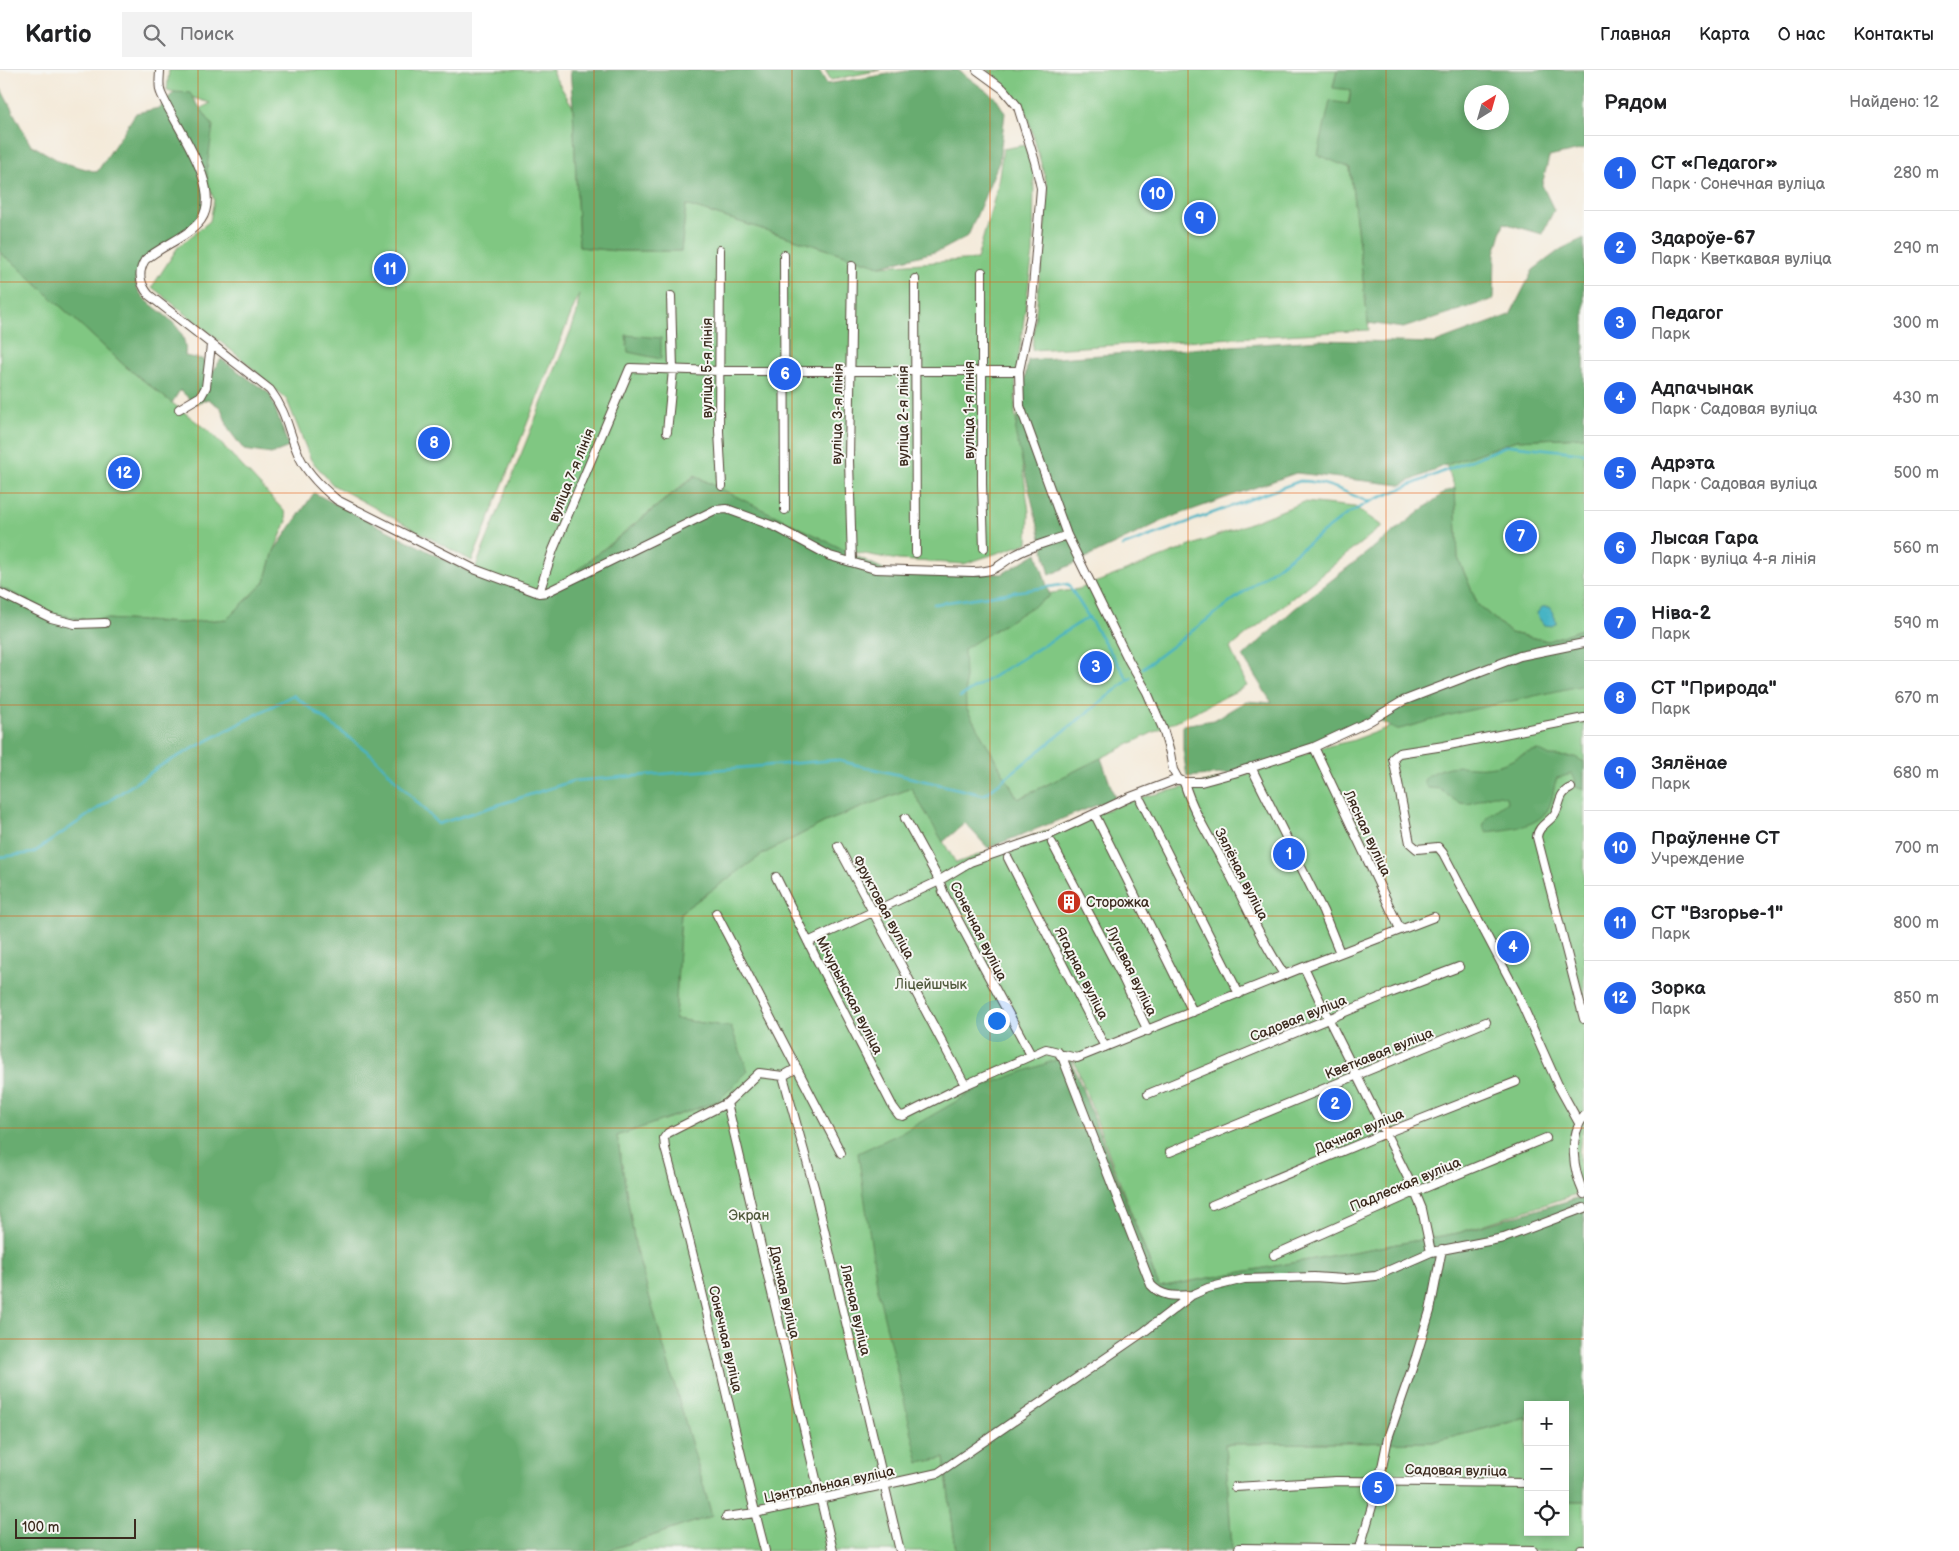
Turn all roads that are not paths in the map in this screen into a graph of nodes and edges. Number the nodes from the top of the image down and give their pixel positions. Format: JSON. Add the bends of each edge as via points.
{"nodes":[{"id":1,"x":160,"y":70,"type":"edge"},
{"id":2,"x":977,"y":70,"type":"edge"},
{"id":3,"x":720,"y":250,"type":"dead end"},
{"id":4,"x":784,"y":255,"type":"dead end"},
{"id":5,"x":852,"y":266,"type":"dead end"},
{"id":6,"x":982,"y":272,"type":"dead end"},
{"id":7,"x":915,"y":279,"type":"dead end"},
{"id":8,"x":671,"y":296,"type":"dead end"},
{"id":9,"x":211,"y":345,"type":"junction"},
{"id":10,"x":673,"y":370,"type":"junction"},
{"id":11,"x":719,"y":371,"type":"junction"},
{"id":12,"x":785,"y":371,"type":"junction"},
{"id":13,"x":850,"y":371,"type":"junction"},
{"id":14,"x":1020,"y":371,"type":"junction"},
{"id":15,"x":915,"y":372,"type":"junction"},
{"id":16,"x":981,"y":372,"type":"junction"},
{"id":17,"x":179,"y":409,"type":"dead end"},
{"id":18,"x":667,"y":432,"type":"dead end"},
{"id":19,"x":722,"y":486,"type":"dead end"},
{"id":20,"x":785,"y":510,"type":"dead end"},
{"id":21,"x":1067,"y":536,"type":"junction"},
{"id":22,"x":984,"y":548,"type":"dead end"},
{"id":23,"x":916,"y":553,"type":"dead end"},
{"id":24,"x":852,"y":562,"type":"junction"},
{"id":25,"x":539,"y":593,"type":"junction"},
{"id":26,"x":0,"y":594,"type":"edge"},
{"id":27,"x":105,"y":623,"type":"dead end"},
{"id":28,"x":1584,"y":643,"type":"edge"},
{"id":29,"x":1584,"y":718,"type":"edge"},
{"id":30,"x":1314,"y":746,"type":"junction"},
{"id":31,"x":1251,"y":767,"type":"junction"},
{"id":32,"x":1181,"y":780,"type":"junction"},
{"id":33,"x":1571,"y":788,"type":"dead end"},
{"id":34,"x":1141,"y":801,"type":"dead end"},
{"id":35,"x":905,"y":818,"type":"dead end"},
{"id":36,"x":1097,"y":819,"type":"dead end"},
{"id":37,"x":1052,"y":843,"type":"dead end"},
{"id":38,"x":838,"y":846,"type":"dead end"},
{"id":39,"x":1008,"y":858,"type":"dead end"},
{"id":40,"x":776,"y":877,"type":"dead end"},
{"id":41,"x":939,"y":880,"type":"junction"},
{"id":42,"x":874,"y":912,"type":"junction"},
{"id":43,"x":716,"y":913,"type":"dead end"},
{"id":44,"x":1434,"y":917,"type":"dead end"},
{"id":45,"x":1400,"y":929,"type":"junction"},
{"id":46,"x":808,"y":942,"type":"junction"},
{"id":47,"x":1340,"y":953,"type":"junction"},
{"id":48,"x":1304,"y":966,"type":"junction"},
{"id":49,"x":1459,"y":967,"type":"dead end"},
{"id":50,"x":1284,"y":974,"type":"junction"},
{"id":51,"x":1239,"y":994,"type":"junction"},
{"id":52,"x":1193,"y":1012,"type":"junction"},
{"id":53,"x":1584,"y":1019,"type":"edge"},
{"id":54,"x":1329,"y":1020,"type":"junction"},
{"id":55,"x":1486,"y":1022,"type":"dead end"},
{"id":56,"x":1148,"y":1031,"type":"junction"},
{"id":57,"x":1105,"y":1047,"type":"junction"},
{"id":58,"x":1031,"y":1055,"type":"junction"},
{"id":59,"x":1063,"y":1059,"type":"junction"},
{"id":60,"x":796,"y":1068,"type":"junction"},
{"id":61,"x":783,"y":1076,"type":"junction"},
{"id":62,"x":1358,"y":1076,"type":"junction"},
{"id":63,"x":1516,"y":1082,"type":"dead end"},
{"id":64,"x":965,"y":1085,"type":"junction"},
{"id":65,"x":1148,"y":1094,"type":"dead end"},
{"id":66,"x":727,"y":1103,"type":"junction"},
{"id":67,"x":1584,"y":1116,"type":"edge"},
{"id":68,"x":1579,"y":1123,"type":"junction"},
{"id":69,"x":1386,"y":1133,"type":"junction"},
{"id":70,"x":1546,"y":1138,"type":"dead end"},
{"id":71,"x":1170,"y":1152,"type":"dead end"},
{"id":72,"x":841,"y":1153,"type":"dead end"},
{"id":73,"x":1416,"y":1192,"type":"junction"},
{"id":74,"x":1584,"y":1194,"type":"edge"},
{"id":75,"x":1212,"y":1205,"type":"dead end"},
{"id":76,"x":1584,"y":1208,"type":"edge"},
{"id":77,"x":1442,"y":1249,"type":"junction"},
{"id":78,"x":1432,"y":1252,"type":"junction"},
{"id":79,"x":1274,"y":1255,"type":"dead end"},
{"id":80,"x":1192,"y":1295,"type":"junction"},
{"id":81,"x":1379,"y":1482,"type":"junction"},
{"id":82,"x":1524,"y":1483,"type":"edge"},
{"id":83,"x":884,"y":1484,"type":"junction"},
{"id":84,"x":1235,"y":1487,"type":"dead end"},
{"id":85,"x":820,"y":1498,"type":"junction"},
{"id":86,"x":755,"y":1513,"type":"junction"},
{"id":87,"x":726,"y":1518,"type":"dead end"},
{"id":88,"x":1239,"y":1548,"type":"dead end"},
{"id":89,"x":1359,"y":1550,"type":"edge"},
{"id":90,"x":765,"y":1551,"type":"edge"},
{"id":91,"x":833,"y":1551,"type":"edge"},
{"id":92,"x":900,"y":1551,"type":"edge"},
{"id":93,"x":1533,"y":1551,"type":"edge"}],
"edges":[{"from":1,"to":9,"type":"street","via":[[161,93],[197,162],[208,195],[202,218],[194,228],[152,254],[141,266],[142,286]]},
{"from":2,"to":14,"type":"street","name":"Зялёная вуліца","via":[[1003,89],[1018,107],[1041,188],[1030,314]]},
{"from":3,"to":11,"type":"street","name":"вуліца 5-я лінія"},
{"from":4,"to":12,"type":"street"},
{"from":5,"to":13,"type":"street","name":"вуліца 3-я лінія"},
{"from":6,"to":16,"type":"street","name":"вуліца 1-я лінія"},
{"from":7,"to":15,"type":"street","name":"вуліца 2-я лінія"},
{"from":8,"to":10,"type":"street"},
{"from":9,"to":17,"type":"street","via":[[206,387],[201,396]]},
{"from":9,"to":25,"type":"street","via":[[270,390],[290,426],[297,452],[320,486],[337,500],[474,569]]},
{"from":10,"to":11,"type":"street"},
{"from":10,"to":18,"type":"street"},
{"from":10,"to":25,"type":"street","name":"вуліца 7-я лінія","via":[[630,368],[553,550]]},
{"from":11,"to":12,"type":"street"},
{"from":11,"to":19,"type":"street","name":"вуліца 5-я лінія"},
{"from":12,"to":13,"type":"street"},
{"from":12,"to":20,"type":"street"},
{"from":13,"to":15,"type":"street"},
{"from":13,"to":24,"type":"street","name":"вуліца 3-я лінія"},
{"from":14,"to":16,"type":"street"},
{"from":14,"to":21,"type":"street","name":"Зялёная вуліца","via":[[1020,406]]},
{"from":15,"to":16,"type":"street"},
{"from":15,"to":23,"type":"street","name":"вуліца 2-я лінія"},
{"from":16,"to":22,"type":"street","name":"вуліца 1-я лінія"},
{"from":21,"to":24,"type":"street","via":[[1016,555],[988,571],[874,568]]},
{"from":21,"to":32,"type":"street","name":"Зялёная вуліца","via":[[1147,692],[1163,729],[1173,770]]},
{"from":24,"to":25,"type":"street","via":[[830,556],[776,527],[727,510],[714,510],[547,592]]},
{"from":26,"to":27,"type":"street","via":[[52,618],[76,624]]},
{"from":28,"to":30,"type":"street","via":[[1520,656],[1403,701],[1368,722]]},
{"from":29,"to":68,"type":"street","via":[[1398,753],[1393,758],[1410,843],[1417,849],[1438,847],[1444,853],[1516,991],[1558,1085]]},
{"from":30,"to":31,"type":"street"},
{"from":30,"to":45,"type":"street","name":"Лясная вуліца"},
{"from":31,"to":32,"type":"street","via":[[1215,779]]},
{"from":31,"to":47,"type":"street","via":[[1323,911]]},
{"from":32,"to":41,"type":"street","via":[[1128,798],[1049,835],[970,862]]},
{"from":32,"to":50,"type":"street","name":"Зялёная вуліца","via":[[1259,934]]},
{"from":33,"to":53,"type":"street","via":[[1562,794],[1554,814],[1541,827],[1537,837]]},
{"from":34,"to":51,"type":"street"},
{"from":35,"to":41,"type":"street","name":"Сонечная вуліца"},
{"from":36,"to":52,"type":"street"},
{"from":37,"to":56,"type":"street","name":"Лугавая вуліца"},
{"from":38,"to":42,"type":"street","name":"Фруктовая вуліца"},
{"from":39,"to":57,"type":"street","name":"Ягадная вуліца"},
{"from":40,"to":46,"type":"street","name":"Мічурынская вуліца"},
{"from":41,"to":42,"type":"street"},
{"from":41,"to":58,"type":"street","name":"Сонечная вуліца"},
{"from":42,"to":46,"type":"street"},
{"from":42,"to":64,"type":"street","name":"Фруктовая вуліца"},
{"from":43,"to":60,"type":"street"},
{"from":44,"to":45,"type":"street"},
{"from":45,"to":47,"type":"street"},
{"from":46,"to":64,"type":"street","name":"Мічурынская вуліца","via":[[899,1115],[908,1115]]},
{"from":47,"to":48,"type":"street"},
{"from":48,"to":50,"type":"street"},
{"from":48,"to":54,"type":"street"},
{"from":49,"to":54,"type":"street","name":"Садовая вуліца"},
{"from":50,"to":51,"type":"street"},
{"from":51,"to":52,"type":"street"},
{"from":52,"to":56,"type":"street"},
{"from":54,"to":62,"type":"street"},
{"from":54,"to":65,"type":"street","name":"Садовая вуліца"},
{"from":55,"to":62,"type":"street","name":"Кветкавая вуліца"},
{"from":56,"to":57,"type":"street"},
{"from":57,"to":59,"type":"street","via":[[1076,1058],[1064,1055]]},
{"from":58,"to":59,"type":"street","via":[[1052,1049]]},
{"from":58,"to":64,"type":"street"},
{"from":59,"to":80,"type":"street","via":[[1151,1285],[1167,1296]]},
{"from":60,"to":61,"type":"street"},
{"from":60,"to":72,"type":"street"},
{"from":61,"to":66,"type":"street","via":[[759,1073]]},
{"from":61,"to":83,"type":"street","name":"Лясная вуліца","via":[[814,1187]]},
{"from":62,"to":69,"type":"street"},
{"from":62,"to":71,"type":"street","name":"Кветкавая вуліца"},
{"from":63,"to":69,"type":"street","name":"Дачная вуліца"},
{"from":66,"to":85,"type":"street","name":"Дачная вуліца"},
{"from":66,"to":86,"type":"street","name":"Сонечная вуліца","via":[[664,1138]]},
{"from":67,"to":68,"type":"street"},
{"from":68,"to":74,"type":"street","via":[[1574,1152],[1577,1178]]},
{"from":69,"to":73,"type":"street"},
{"from":69,"to":75,"type":"street","name":"Дачная вуліца"},
{"from":70,"to":73,"type":"street","name":"Падлеская вуліца"},
{"from":73,"to":78,"type":"street"},
{"from":73,"to":79,"type":"street","name":"Падлеская вуліца"},
{"from":76,"to":77,"type":"street","via":[[1504,1238]]},
{"from":77,"to":78,"type":"street"},
{"from":77,"to":81,"type":"street","via":[[1430,1311],[1388,1438]]},
{"from":78,"to":80,"type":"street","via":[[1376,1276],[1244,1279]]},
{"from":80,"to":83,"type":"street","name":"Цэнтральная вуліца","via":[[1145,1331],[938,1472]]},
{"from":81,"to":82,"type":"street","name":"Садовая вуліца"},
{"from":81,"to":84,"type":"street","name":"Садовая вуліца","via":[[1336,1480]]},
{"from":81,"to":89,"type":"street"},
{"from":83,"to":85,"type":"street","name":"Цэнтральная вуліца"},
{"from":83,"to":92,"type":"street","name":"Лясная вуліца"},
{"from":85,"to":86,"type":"street","name":"Цэнтральная вуліца"},
{"from":85,"to":91,"type":"street","name":"Дачная вуліца"},
{"from":86,"to":87,"type":"street","name":"Цэнтральная вуліца"},
{"from":86,"to":90,"type":"street","name":"Сонечная вуліца"},
{"from":88,"to":89,"type":"street"},
{"from":89,"to":93,"type":"street"}]}
